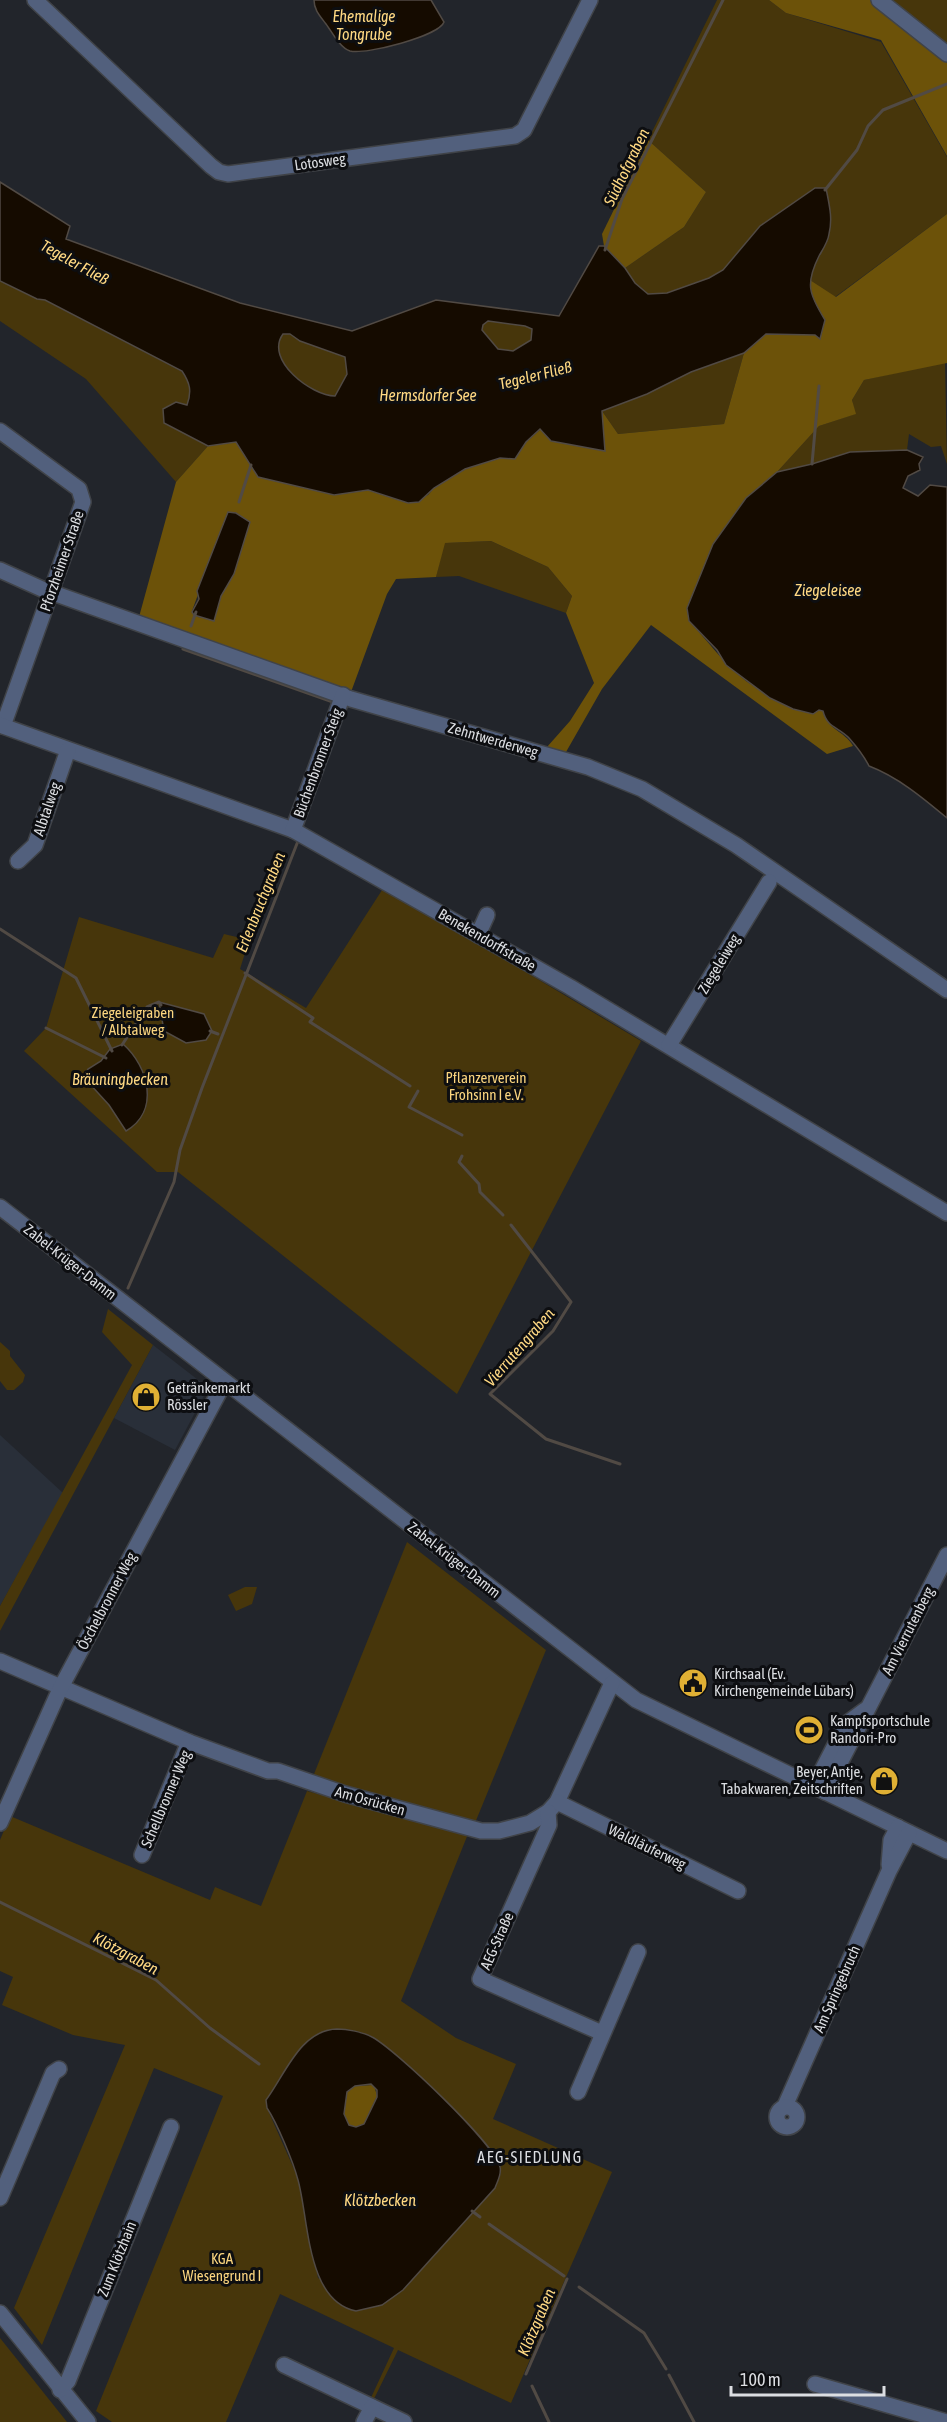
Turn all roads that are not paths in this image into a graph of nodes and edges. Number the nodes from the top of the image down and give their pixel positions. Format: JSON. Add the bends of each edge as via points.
{"nodes":[{"id":1,"x":35,"y":0,"type":"edge"},
{"id":2,"x":590,"y":0,"type":"edge"},
{"id":3,"x":879,"y":0,"type":"edge"},
{"id":4,"x":947,"y":54,"type":"edge"},
{"id":5,"x":0,"y":431,"type":"edge"},
{"id":6,"x":0,"y":570,"type":"edge"},
{"id":7,"x":51,"y":592,"type":"junction"},
{"id":8,"x":343,"y":695,"type":"junction"},
{"id":9,"x":2,"y":725,"type":"edge"},
{"id":10,"x":68,"y":750,"type":"junction"},
{"id":11,"x":293,"y":830,"type":"junction"},
{"id":12,"x":18,"y":861,"type":"dead end"},
{"id":13,"x":769,"y":882,"type":"dead end"},
{"id":14,"x":487,"y":915,"type":"dead end"},
{"id":15,"x":477,"y":935,"type":"junction"},
{"id":16,"x":947,"y":990,"type":"edge"},
{"id":17,"x":669,"y":1045,"type":"junction"},
{"id":18,"x":0,"y":1207,"type":"edge"},
{"id":19,"x":947,"y":1213,"type":"edge"},
{"id":20,"x":224,"y":1383,"type":"junction"},
{"id":21,"x":947,"y":1555,"type":"edge"},
{"id":22,"x":0,"y":1661,"type":"edge"},
{"id":23,"x":612,"y":1683,"type":"junction"},
{"id":24,"x":60,"y":1689,"type":"junction"},
{"id":25,"x":189,"y":1742,"type":"junction"},
{"id":26,"x":820,"y":1789,"type":"junction"},
{"id":27,"x":552,"y":1807,"type":"junction"},
{"id":28,"x":0,"y":1823,"type":"edge"},
{"id":29,"x":903,"y":1830,"type":"junction"},
{"id":30,"x":947,"y":1851,"type":"edge"},
{"id":31,"x":142,"y":1855,"type":"dead end"},
{"id":32,"x":738,"y":1892,"type":"dead end"},
{"id":33,"x":638,"y":1952,"type":"dead end"},
{"id":34,"x":602,"y":2033,"type":"junction"},
{"id":35,"x":59,"y":2068,"type":"dead end"},
{"id":36,"x":578,"y":2092,"type":"dead end"},
{"id":37,"x":785,"y":2106,"type":"dead end"},
{"id":38,"x":171,"y":2127,"type":"dead end"},
{"id":39,"x":0,"y":2198,"type":"edge"},
{"id":40,"x":0,"y":2313,"type":"edge"},
{"id":41,"x":284,"y":2365,"type":"dead end"},
{"id":42,"x":815,"y":2384,"type":"dead end"},
{"id":43,"x":60,"y":2390,"type":"junction"},
{"id":44,"x":372,"y":2407,"type":"junction"},
{"id":45,"x":88,"y":2422,"type":"edge"},
{"id":46,"x":364,"y":2422,"type":"edge"},
{"id":47,"x":404,"y":2422,"type":"edge"},
{"id":48,"x":947,"y":2422,"type":"edge"}],
"edges":[{"from":1,"to":2,"type":"street","name":"Lotosweg","via":[[211,165],[228,174],[514,136],[528,123]]},
{"from":3,"to":4,"type":"street"},
{"from":5,"to":7,"type":"street","name":"Pforzheimer Straße","via":[[82,495]]},
{"from":6,"to":7,"type":"street","name":"Zehntwerderweg"},
{"from":7,"to":8,"type":"street","name":"Zehntwerderweg"},
{"from":7,"to":9,"type":"street","name":"Pforzheimer Straße"},
{"from":8,"to":11,"type":"street","name":"Büchenbronner Steig"},
{"from":8,"to":16,"type":"street","name":"Zehntwerderweg","via":[[588,767],[642,789],[736,844]]},
{"from":9,"to":10,"type":"street","name":"Benekendorffstraße"},
{"from":10,"to":11,"type":"street","name":"Benekendorffstraße"},
{"from":10,"to":12,"type":"street","name":"Albtalweg","via":[[35,845]]},
{"from":11,"to":15,"type":"street","name":"Benekendorffstraße"},
{"from":13,"to":17,"type":"street","name":"Ziegeleiweg"},
{"from":14,"to":15,"type":"street"},
{"from":15,"to":17,"type":"street","name":"Benekendorffstraße"},
{"from":17,"to":19,"type":"street","name":"Benekendorffstraße"},
{"from":18,"to":20,"type":"street","name":"Zabel-Krüger-Damm"},
{"from":20,"to":23,"type":"street","name":"Zabel-Krüger-Damm"},
{"from":20,"to":24,"type":"street","name":"Öschelbronner Weg"},
{"from":21,"to":26,"type":"street","name":"Am Vierrutenberg","via":[[868,1707]]},
{"from":22,"to":24,"type":"street","name":"Am Osrücken"},
{"from":23,"to":26,"type":"street","name":"Zabel-Krüger-Damm","via":[[636,1700]]},
{"from":23,"to":27,"type":"street"},
{"from":24,"to":25,"type":"street","name":"Am Osrücken"},
{"from":24,"to":28,"type":"street","name":"Öschelbronner Weg"},
{"from":25,"to":27,"type":"street","name":"Am Osrücken","via":[[268,1771],[481,1831],[516,1828]]},
{"from":25,"to":31,"type":"street","name":"Schellbronner Weg"},
{"from":26,"to":29,"type":"street","name":"Zabel-Krüger-Damm"},
{"from":27,"to":32,"type":"street","name":"Waldläuferweg"},
{"from":27,"to":34,"type":"street","name":"AEG-Straße","via":[[549,1825],[480,1979]]},
{"from":29,"to":30,"type":"street","name":"Zabel-Krüger-Damm"},
{"from":29,"to":37,"type":"street","name":"Am Springebruch","via":[[889,1871]]},
{"from":33,"to":34,"type":"street"},
{"from":34,"to":36,"type":"street"},
{"from":35,"to":39,"type":"street","via":[[53,2073]]},
{"from":38,"to":43,"type":"street","name":"Zum Klötzhain","via":[[68,2381]]},
{"from":40,"to":43,"type":"street"},
{"from":41,"to":44,"type":"street"},
{"from":42,"to":48,"type":"street"},
{"from":43,"to":45,"type":"street"},
{"from":44,"to":46,"type":"street"},
{"from":44,"to":47,"type":"street"}]}
